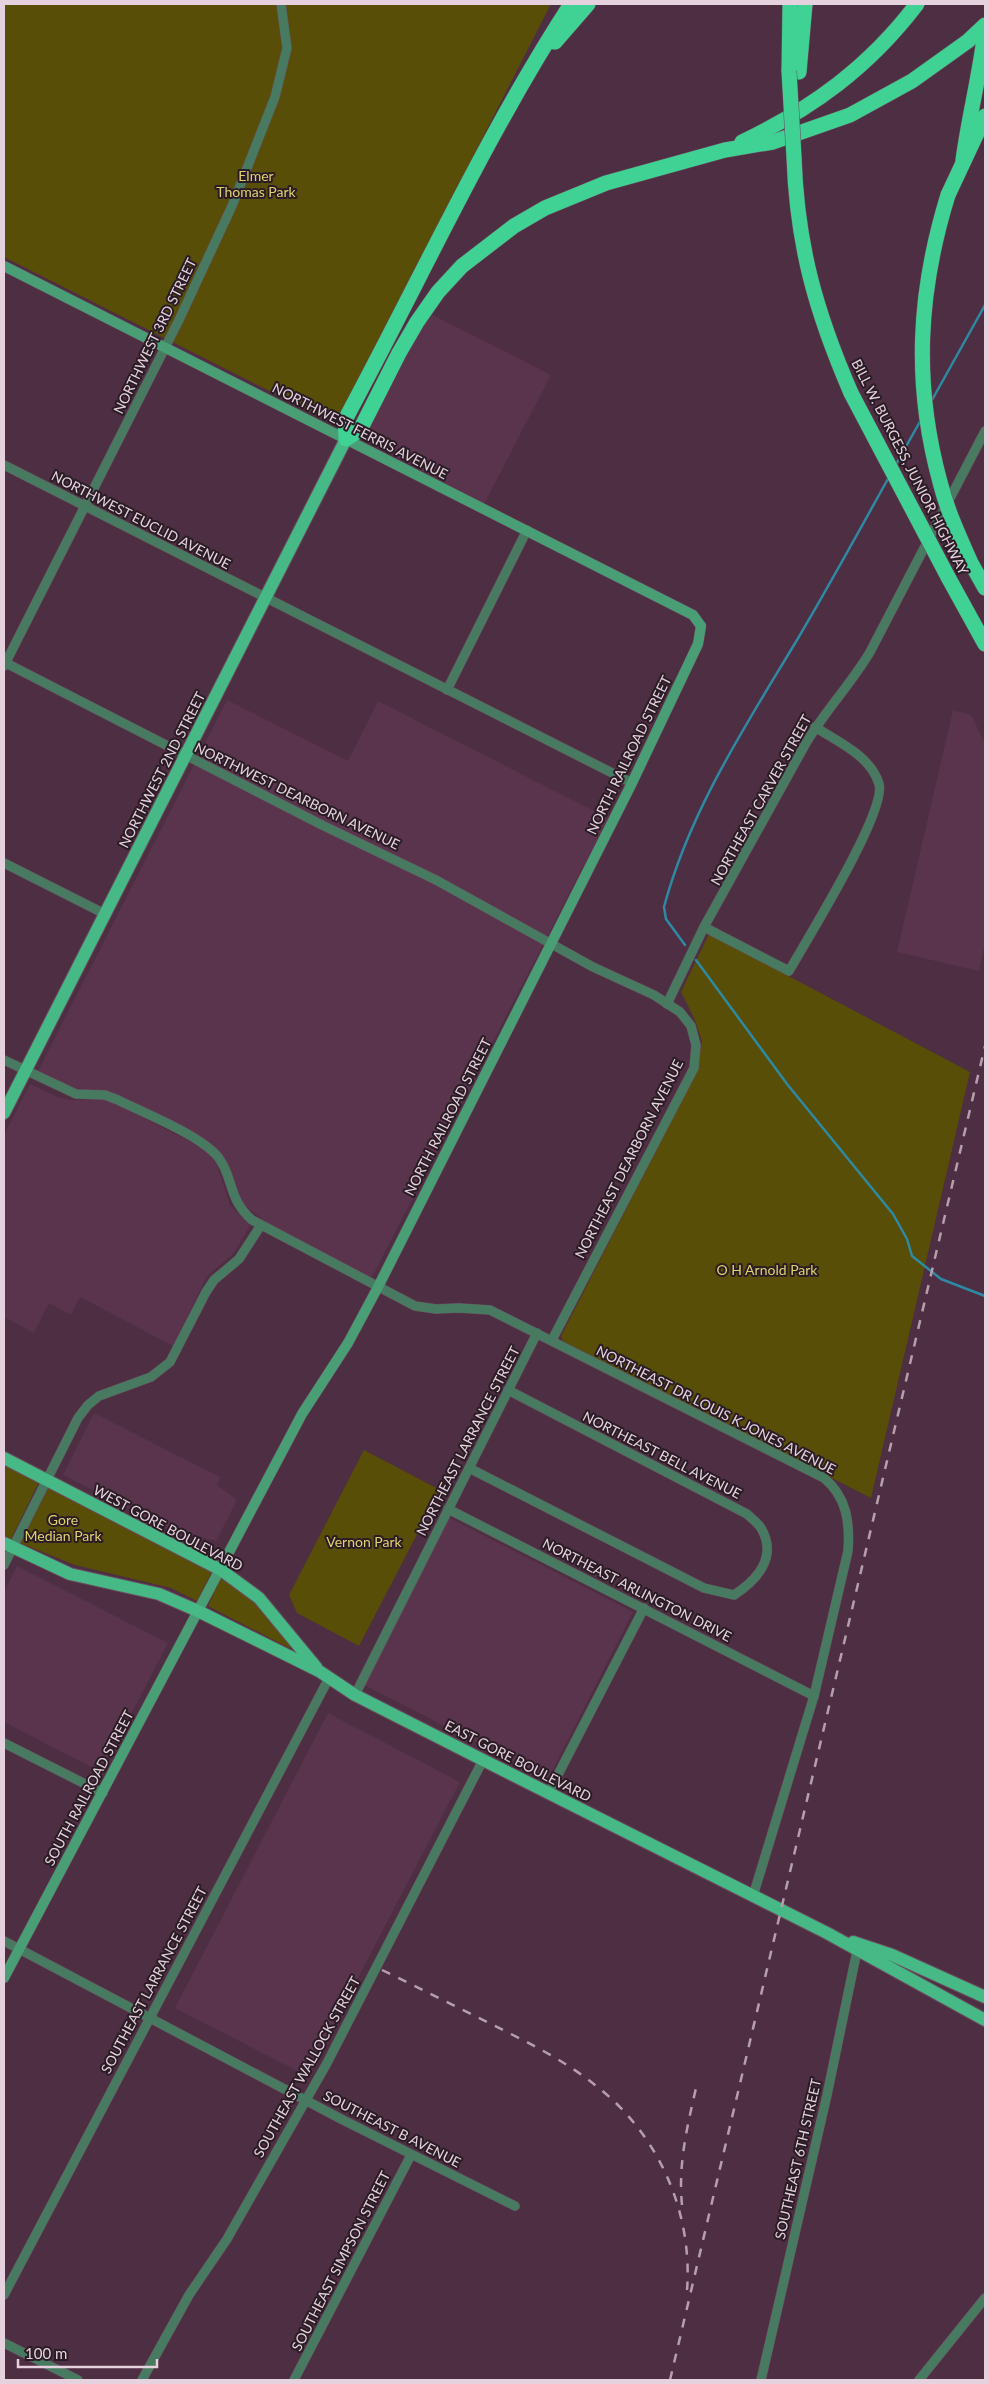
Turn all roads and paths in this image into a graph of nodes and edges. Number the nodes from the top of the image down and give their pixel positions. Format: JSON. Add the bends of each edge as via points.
{"nodes":[{"id":1,"x":281,"y":4,"type":"edge"},
{"id":2,"x":571,"y":4,"type":"edge"},
{"id":3,"x":588,"y":4,"type":"edge"},
{"id":4,"x":790,"y":4,"type":"edge"},
{"id":5,"x":805,"y":4,"type":"edge"},
{"id":6,"x":917,"y":4,"type":"edge"},
{"id":7,"x":985,"y":25,"type":"edge"},
{"id":8,"x":985,"y":31,"type":"edge"},
{"id":9,"x":794,"y":72,"type":"junction"},
{"id":10,"x":522,"y":87,"type":"junction"},
{"id":11,"x":985,"y":116,"type":"edge"},
{"id":12,"x":725,"y":150,"type":"junction"},
{"id":13,"x":963,"y":160,"type":"junction"},
{"id":14,"x":4,"y":266,"type":"edge"},
{"id":15,"x":165,"y":348,"type":"junction"},
{"id":16,"x":985,"y":431,"type":"edge"},
{"id":17,"x":346,"y":439,"type":"junction"},
{"id":18,"x":4,"y":465,"type":"edge"},
{"id":19,"x":85,"y":506,"type":"junction"},
{"id":20,"x":527,"y":530,"type":"junction"},
{"id":21,"x":985,"y":588,"type":"edge"},
{"id":22,"x":266,"y":599,"type":"junction"},
{"id":23,"x":700,"y":626,"type":"joint"},
{"id":24,"x":985,"y":644,"type":"edge"},
{"id":25,"x":4,"y":664,"type":"edge"},
{"id":26,"x":447,"y":690,"type":"junction"},
{"id":27,"x":815,"y":727,"type":"junction"},
{"id":28,"x":186,"y":757,"type":"junction"},
{"id":29,"x":632,"y":783,"type":"junction"},
{"id":30,"x":4,"y":863,"type":"edge"},
{"id":31,"x":105,"y":914,"type":"junction"},
{"id":32,"x":704,"y":928,"type":"junction"},
{"id":33,"x":552,"y":943,"type":"junction"},
{"id":34,"x":667,"y":1004,"type":"junction"},
{"id":35,"x":4,"y":1060,"type":"edge"},
{"id":36,"x":25,"y":1070,"type":"junction"},
{"id":37,"x":4,"y":1113,"type":"edge"},
{"id":38,"x":261,"y":1225,"type":"junction"},
{"id":39,"x":378,"y":1287,"type":"junction"},
{"id":40,"x":538,"y":1333,"type":"junction"},
{"id":41,"x":552,"y":1340,"type":"junction"},
{"id":42,"x":508,"y":1390,"type":"junction"},
{"id":43,"x":4,"y":1458,"type":"edge"},
{"id":44,"x":469,"y":1468,"type":"junction"},
{"id":45,"x":47,"y":1479,"type":"junction"},
{"id":46,"x":448,"y":1509,"type":"junction"},
{"id":47,"x":8,"y":1546,"type":"edge"},
{"id":48,"x":4,"y":1565,"type":"edge"},
{"id":49,"x":221,"y":1570,"type":"junction"},
{"id":50,"x":644,"y":1608,"type":"junction"},
{"id":51,"x":198,"y":1611,"type":"junction"},
{"id":52,"x":324,"y":1674,"type":"junction"},
{"id":53,"x":355,"y":1695,"type":"junction"},
{"id":54,"x":814,"y":1696,"type":"junction"},
{"id":55,"x":4,"y":1743,"type":"edge"},
{"id":56,"x":483,"y":1760,"type":"junction"},
{"id":57,"x":102,"y":1793,"type":"junction"},
{"id":58,"x":548,"y":1794,"type":"junction"},
{"id":59,"x":753,"y":1896,"type":"junction"},
{"id":60,"x":4,"y":1941,"type":"edge"},
{"id":61,"x":858,"y":1947,"type":"junction"},
{"id":62,"x":20,"y":1949,"type":"junction"},
{"id":63,"x":4,"y":1978,"type":"edge"},
{"id":64,"x":985,"y":1998,"type":"edge"},
{"id":65,"x":150,"y":2017,"type":"junction"},
{"id":66,"x":985,"y":2020,"type":"edge"},
{"id":67,"x":307,"y":2100,"type":"junction"},
{"id":68,"x":411,"y":2155,"type":"junction"},
{"id":69,"x":515,"y":2206,"type":"dead end"},
{"id":70,"x":4,"y":2295,"type":"edge"},
{"id":71,"x":985,"y":2298,"type":"edge"},
{"id":72,"x":4,"y":2343,"type":"edge"},
{"id":73,"x":77,"y":2380,"type":"edge"},
{"id":74,"x":142,"y":2380,"type":"edge"},
{"id":75,"x":294,"y":2380,"type":"edge"},
{"id":76,"x":761,"y":2380,"type":"edge"},
{"id":77,"x":919,"y":2380,"type":"edge"}],
"edges":[{"from":1,"to":15,"type":"street","name":"NORTHWEST 3RD STREET","via":[[288,48],[275,97],[232,206]]},
{"from":2,"to":10,"type":"highway"},
{"from":3,"to":10,"type":"highway"},
{"from":4,"to":9,"type":"highway"},
{"from":5,"to":9,"type":"highway","name":"BILL W. BURGESS, JUNIOR HIGHWAY"},
{"from":6,"to":12,"type":"highway","via":[[885,42],[838,85],[770,128]]},
{"from":7,"to":12,"type":"highway","via":[[912,81],[858,111],[773,142]]},
{"from":8,"to":13,"type":"highway"},
{"from":9,"to":24,"type":"highway","name":"BILL W. BURGESS, JUNIOR HIGHWAY","bridge":true,"via":[[798,216],[806,266],[819,314],[851,393]]},
{"from":10,"to":17,"type":"highway","via":[[487,147],[345,420]]},
{"from":11,"to":13,"type":"highway","name":"BILL W. BURGESS, JUNIOR HIGHWAY"},
{"from":12,"to":17,"type":"highway","via":[[570,196],[494,239],[438,292],[399,353],[360,430]]},
{"from":13,"to":21,"type":"highway","name":"BILL W. BURGESS, JUNIOR HIGHWAY","bridge":true,"via":[[948,195],[927,277],[922,327],[923,373],[928,429],[940,484],[951,518]]},
{"from":14,"to":15,"type":"street","name":"NORTHWEST FERRIS AVENUE"},
{"from":15,"to":17,"type":"street","name":"NORTHWEST FERRIS AVENUE"},
{"from":15,"to":19,"type":"street","name":"NORTHWEST 3RD STREET"},
{"from":16,"to":27,"type":"street","name":"NORTHEAST CARVER STREET","via":[[870,652],[855,678]]},
{"from":17,"to":20,"type":"street","name":"NORTHWEST FERRIS AVENUE"},
{"from":17,"to":22,"type":"main road","name":"NORTHWEST 2ND STREET"},
{"from":18,"to":19,"type":"street","name":"NORTHWEST EUCLID AVENUE"},
{"from":19,"to":22,"type":"street","name":"NORTHWEST EUCLID AVENUE"},
{"from":19,"to":25,"type":"street","name":"NORTHWEST 3RD STREET"},
{"from":20,"to":23,"type":"street","name":"NORTHWEST FERRIS AVENUE","via":[[693,615]]},
{"from":20,"to":26,"type":"street"},
{"from":22,"to":26,"type":"street","name":"NORTHWEST EUCLID AVENUE"},
{"from":22,"to":28,"type":"main road","name":"NORTHWEST 2ND STREET"},
{"from":23,"to":29,"type":"street","name":"NORTH RAILROAD STREET","via":[[698,644]]},
{"from":25,"to":28,"type":"street","name":"NORTHWEST DEARBORN AVENUE"},
{"from":26,"to":29,"type":"street","name":"NORTHWEST EUCLID AVENUE"},
{"from":27,"to":32,"type":"street","name":"NORTHEAST CARVER STREET"},
{"from":27,"to":32,"type":"street","via":[[871,766],[880,786],[878,805],[860,846],[789,971]]},
{"from":28,"to":31,"type":"main road","name":"NORTHWEST 2ND STREET"},
{"from":28,"to":33,"type":"street","name":"NORTHWEST DEARBORN AVENUE","via":[[436,880]]},
{"from":29,"to":33,"type":"street","name":"NORTH RAILROAD STREET"},
{"from":30,"to":31,"type":"street"},
{"from":31,"to":36,"type":"main road","name":"NORTHWEST 2ND STREET"},
{"from":32,"to":34,"type":"street","name":"NORTHEAST CARVER STREET"},
{"from":33,"to":34,"type":"street","name":"NORTHEAST DEARBORN AVENUE"},
{"from":33,"to":39,"type":"street","name":"NORTH RAILROAD STREET"},
{"from":34,"to":41,"type":"street","name":"NORTHEAST DEARBORN AVENUE","via":[[680,1012],[691,1026],[696,1045],[694,1068]]},
{"from":35,"to":36,"type":"street"},
{"from":36,"to":37,"type":"main road","name":"NORTHWEST 2ND STREET"},
{"from":36,"to":38,"type":"street","via":[[76,1094],[105,1095],[118,1100],[200,1143],[218,1157],[242,1211]]},
{"from":38,"to":39,"type":"street"},
{"from":38,"to":45,"type":"street","via":[[239,1259],[214,1280],[206,1292],[170,1362],[151,1377],[109,1391],[88,1405]]},
{"from":39,"to":40,"type":"street","via":[[415,1306],[490,1310]]},
{"from":39,"to":49,"type":"street","name":"NORTH RAILROAD STREET","via":[[348,1344],[302,1414]]},
{"from":40,"to":41,"type":"street"},
{"from":40,"to":42,"type":"street","name":"NORTHEAST LARRANCE STREET"},
{"from":41,"to":54,"type":"street","name":"NORTHEAST DR LOUIS K JONES AVENUE","via":[[824,1478],[835,1488],[847,1516],[850,1532],[848,1552]]},
{"from":42,"to":44,"type":"street","name":"NORTHEAST LARRANCE STREET"},
{"from":42,"to":44,"type":"street","name":"NORTHEAST BELL AVENUE","via":[[747,1514],[761,1527],[767,1546],[761,1571],[751,1584],[734,1595],[704,1588]]},
{"from":43,"to":45,"type":"main road","name":"WEST GORE BOULEVARD"},
{"from":44,"to":46,"type":"street","name":"NORTHEAST LARRANCE STREET"},
{"from":45,"to":47,"type":"street"},
{"from":45,"to":49,"type":"main road","name":"WEST GORE BOULEVARD"},
{"from":46,"to":50,"type":"street","name":"NORTHEAST ARLINGTON DRIVE"},
{"from":46,"to":53,"type":"street","name":"NORTHEAST LARRANCE STREET"},
{"from":47,"to":48,"type":"street"},
{"from":47,"to":51,"type":"main road","via":[[70,1574],[159,1594]]},
{"from":49,"to":51,"type":"street","name":"NORTH RAILROAD STREET"},
{"from":49,"to":52,"type":"main road","name":"WEST GORE BOULEVARD","via":[[259,1598]]},
{"from":50,"to":54,"type":"street","name":"NORTHEAST ARLINGTON DRIVE"},
{"from":50,"to":58,"type":"street"},
{"from":51,"to":52,"type":"main road","name":"EAST GORE BOULEVARD"},
{"from":51,"to":57,"type":"street","name":"SOUTH RAILROAD STREET"},
{"from":52,"to":53,"type":"main road","name":"EAST GORE BOULEVARD"},
{"from":52,"to":65,"type":"street","name":"SOUTHEAST LARRANCE STREET"},
{"from":53,"to":56,"type":"main road","name":"EAST GORE BOULEVARD"},
{"from":54,"to":59,"type":"street","name":"NORTHEAST DR LOUIS K JONES AVENUE"},
{"from":55,"to":57,"type":"street"},
{"from":56,"to":58,"type":"main road","name":"EAST GORE BOULEVARD"},
{"from":56,"to":67,"type":"street","name":"SOUTHEAST WALLOCK STREET"},
{"from":57,"to":62,"type":"street","name":"SOUTH RAILROAD STREET"},
{"from":58,"to":59,"type":"main road","name":"EAST GORE BOULEVARD"},
{"from":59,"to":61,"type":"main road","name":"EAST GORE BOULEVARD"},
{"from":60,"to":62,"type":"street","name":"SOUTHEAST B AVENUE"},
{"from":61,"to":64,"type":"main road","name":"EAST GORE BOULEVARD","via":[[892,1955]]},
{"from":61,"to":66,"type":"main road","name":"EAST GORE BOULEVARD"},
{"from":61,"to":76,"type":"street","name":"SOUTHEAST 6TH STREET"},
{"from":62,"to":63,"type":"street","name":"SOUTH RAILROAD STREET"},
{"from":62,"to":65,"type":"street","name":"SOUTHEAST B AVENUE"},
{"from":65,"to":67,"type":"street","name":"SOUTHEAST B AVENUE"},
{"from":65,"to":70,"type":"street","name":"SOUTHEAST LARRANCE STREET"},
{"from":67,"to":68,"type":"street","name":"SOUTHEAST B AVENUE"},
{"from":67,"to":74,"type":"street","name":"SOUTHEAST WALLOCK STREET","via":[[227,2239],[189,2295]]},
{"from":68,"to":69,"type":"street","name":"SOUTHEAST B AVENUE"},
{"from":68,"to":75,"type":"street","name":"SOUTHEAST SIMPSON STREET"},
{"from":71,"to":77,"type":"street"},
{"from":72,"to":73,"type":"street"}]}
